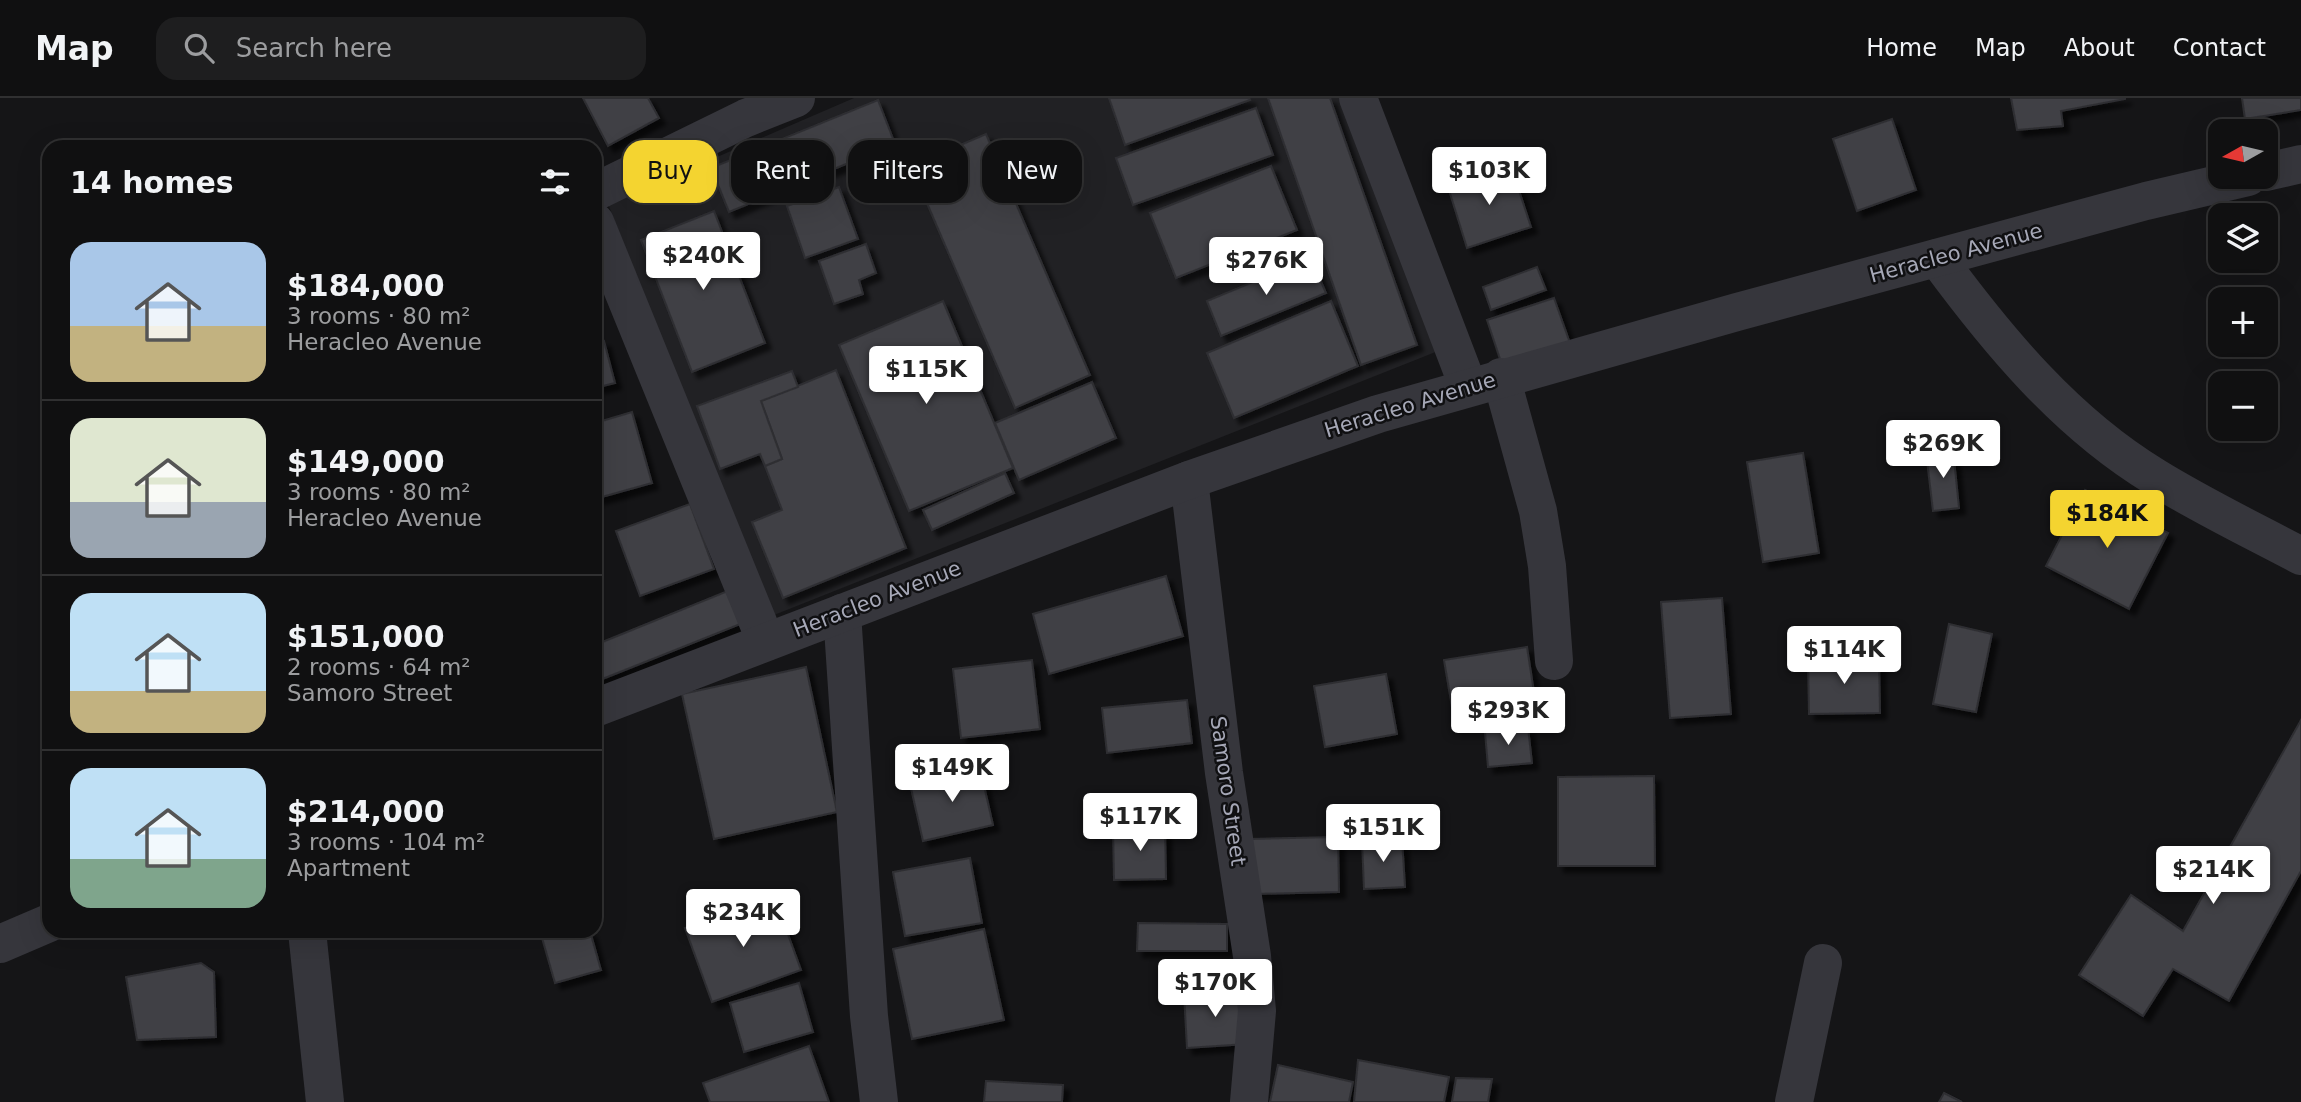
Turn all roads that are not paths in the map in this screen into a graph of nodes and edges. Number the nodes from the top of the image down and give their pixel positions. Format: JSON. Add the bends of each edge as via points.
{"nodes":[{"id":1,"x":796,"y":98,"type":"edge"},
{"id":2,"x":1359,"y":98,"type":"edge"},
{"id":3,"x":2301,"y":164,"type":"edge"},
{"id":4,"x":2278,"y":170,"type":"edge"},
{"id":5,"x":2208,"y":187,"type":"edge"},
{"id":6,"x":602,"y":189,"type":"edge"},
{"id":7,"x":602,"y":239,"type":"edge"},
{"id":8,"x":1937,"y":258,"type":"junction"},
{"id":9,"x":1484,"y":381,"type":"junction"},
{"id":10,"x":1189,"y":480,"type":"junction"},
{"id":11,"x":2301,"y":556,"type":"edge"},
{"id":12,"x":842,"y":613,"type":"junction"},
{"id":13,"x":766,"y":642,"type":"junction"},
{"id":14,"x":1554,"y":661,"type":"dead end"},
{"id":15,"x":602,"y":705,"type":"edge"},
{"id":16,"x":42,"y":926,"type":"edge"},
{"id":17,"x":308,"y":938,"type":"edge"},
{"id":18,"x":0,"y":944,"type":"edge"},
{"id":19,"x":1823,"y":963,"type":"dead end"},
{"id":20,"x":325,"y":1102,"type":"edge"},
{"id":21,"x":879,"y":1102,"type":"edge"},
{"id":22,"x":1249,"y":1102,"type":"edge"},
{"id":23,"x":1794,"y":1102,"type":"edge"}],
"edges":[{"from":1,"to":6,"type":"street"},
{"from":2,"to":9,"type":"street"},
{"from":3,"to":4,"type":"street"},
{"from":5,"to":8,"type":"street","name":"Heracleo Avenue"},
{"from":7,"to":13,"type":"street"},
{"from":8,"to":9,"type":"street","name":"Heracleo Avenue"},
{"from":8,"to":11,"type":"street","via":[[2039,383],[2086,427],[2154,477]]},
{"from":9,"to":10,"type":"street","name":"Heracleo Avenue"},
{"from":9,"to":14,"type":"street","via":[[1538,511]]},
{"from":10,"to":12,"type":"street","name":"Heracleo Avenue"},
{"from":10,"to":22,"type":"street","name":"Samoro Street","via":[[1224,773],[1252,956],[1256,1011]]},
{"from":12,"to":13,"type":"street","name":"Heracleo Avenue"},
{"from":12,"to":21,"type":"street"},
{"from":13,"to":15,"type":"street","name":"Heracleo Avenue"},
{"from":16,"to":18,"type":"street"},
{"from":17,"to":20,"type":"street"},
{"from":19,"to":23,"type":"street"}]}
